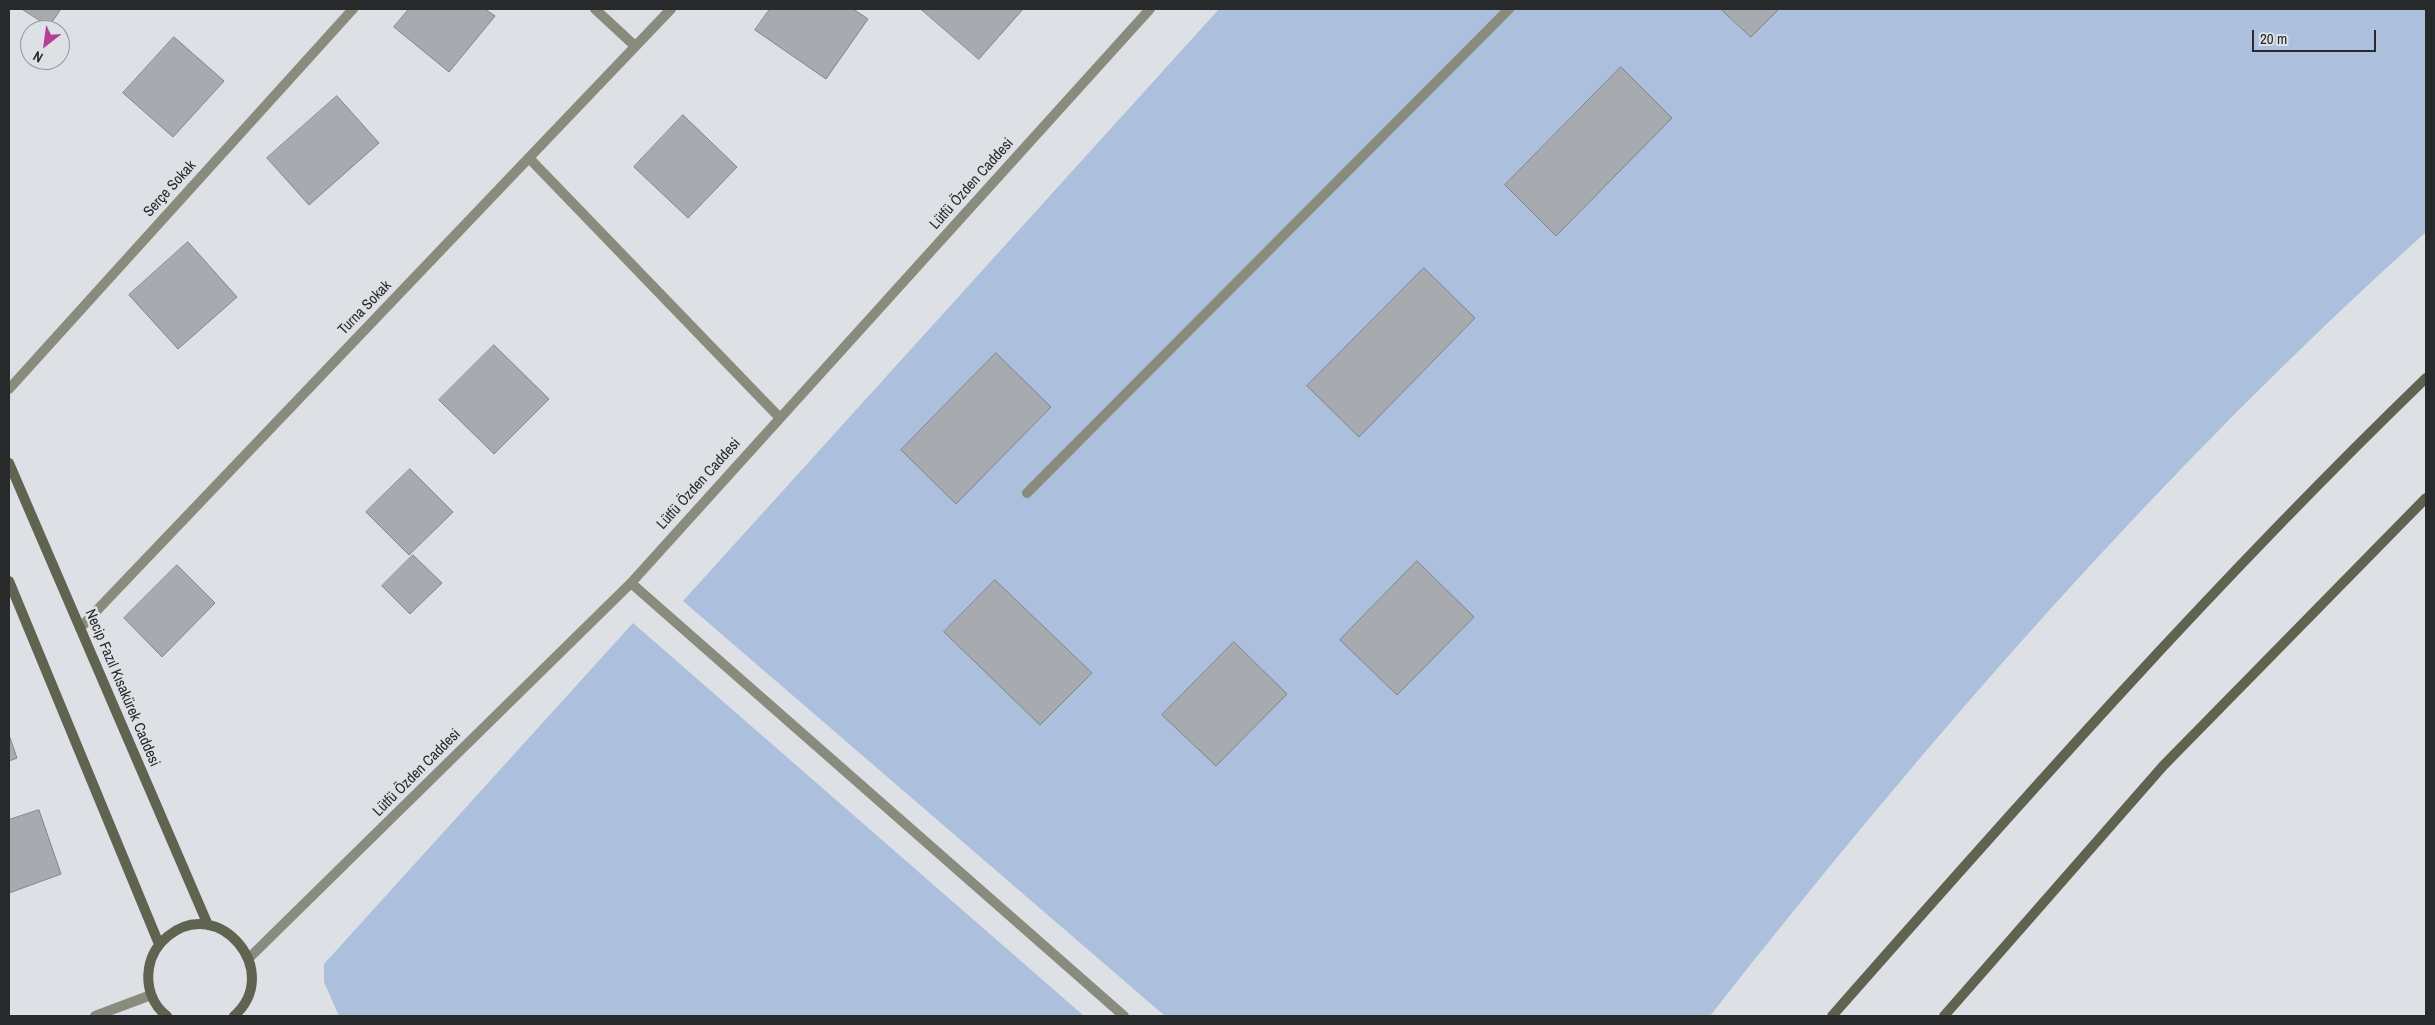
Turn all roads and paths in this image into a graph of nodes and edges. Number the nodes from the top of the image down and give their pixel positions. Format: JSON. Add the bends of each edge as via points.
{"nodes":[{"id":1,"x":353,"y":9,"type":"edge"},
{"id":2,"x":595,"y":9,"type":"edge"},
{"id":3,"x":671,"y":9,"type":"edge"},
{"id":4,"x":1509,"y":9,"type":"edge"},
{"id":5,"x":1148,"y":10,"type":"edge"},
{"id":6,"x":635,"y":46,"type":"junction"},
{"id":7,"x":529,"y":158,"type":"junction"},
{"id":8,"x":2426,"y":378,"type":"edge"},
{"id":9,"x":9,"y":389,"type":"edge"},
{"id":10,"x":779,"y":417,"type":"junction"},
{"id":11,"x":9,"y":463,"type":"edge"},
{"id":12,"x":1027,"y":493,"type":"dead end"},
{"id":13,"x":2426,"y":498,"type":"edge"},
{"id":14,"x":9,"y":580,"type":"edge"},
{"id":15,"x":631,"y":583,"type":"junction"},
{"id":16,"x":80,"y":628,"type":"junction"},
{"id":17,"x":208,"y":925,"type":"junction"},
{"id":18,"x":159,"y":944,"type":"junction"},
{"id":19,"x":249,"y":958,"type":"junction"},
{"id":20,"x":151,"y":995,"type":"junction"},
{"id":21,"x":239,"y":1014,"type":"edge"},
{"id":22,"x":95,"y":1016,"type":"edge"},
{"id":23,"x":167,"y":1016,"type":"edge"},
{"id":24,"x":1124,"y":1016,"type":"edge"},
{"id":25,"x":1832,"y":1016,"type":"edge"},
{"id":26,"x":1944,"y":1016,"type":"edge"}],
"edges":[{"from":1,"to":9,"type":"street","name":"Serçe Sokak"},
{"from":2,"to":6,"type":"street"},
{"from":3,"to":6,"type":"street","name":"Turna Sokak"},
{"from":4,"to":12,"type":"street"},
{"from":5,"to":10,"type":"street","name":"Lütfü Özden Caddesi"},
{"from":6,"to":7,"type":"street","name":"Turna Sokak"},
{"from":7,"to":10,"type":"street"},
{"from":7,"to":16,"type":"street","name":"Turna Sokak"},
{"from":8,"to":25,"type":"main road","via":[[2262,542],[2106,707]]},
{"from":10,"to":15,"type":"street","name":"Lütfü Özden Caddesi"},
{"from":11,"to":16,"type":"main road","name":"Necip Fazıl Kısakürek Caddesi"},
{"from":13,"to":26,"type":"main road","via":[[2163,766]]},
{"from":14,"to":18,"type":"main road"},
{"from":15,"to":19,"type":"street","name":"Lütfü Özden Caddesi"},
{"from":15,"to":24,"type":"street"},
{"from":16,"to":17,"type":"main road","name":"Necip Fazıl Kısakürek Caddesi"},
{"from":17,"to":18,"type":"main road","via":[[190,925],[173,932]]},
{"from":17,"to":19,"type":"main road","via":[[226,931],[240,942]]},
{"from":18,"to":20,"type":"main road","via":[[150,959],[148,978]]},
{"from":19,"to":21,"type":"main road","via":[[250,994]]},
{"from":20,"to":22,"type":"street"},
{"from":20,"to":23,"type":"main road","via":[[160,1011]]}]}
